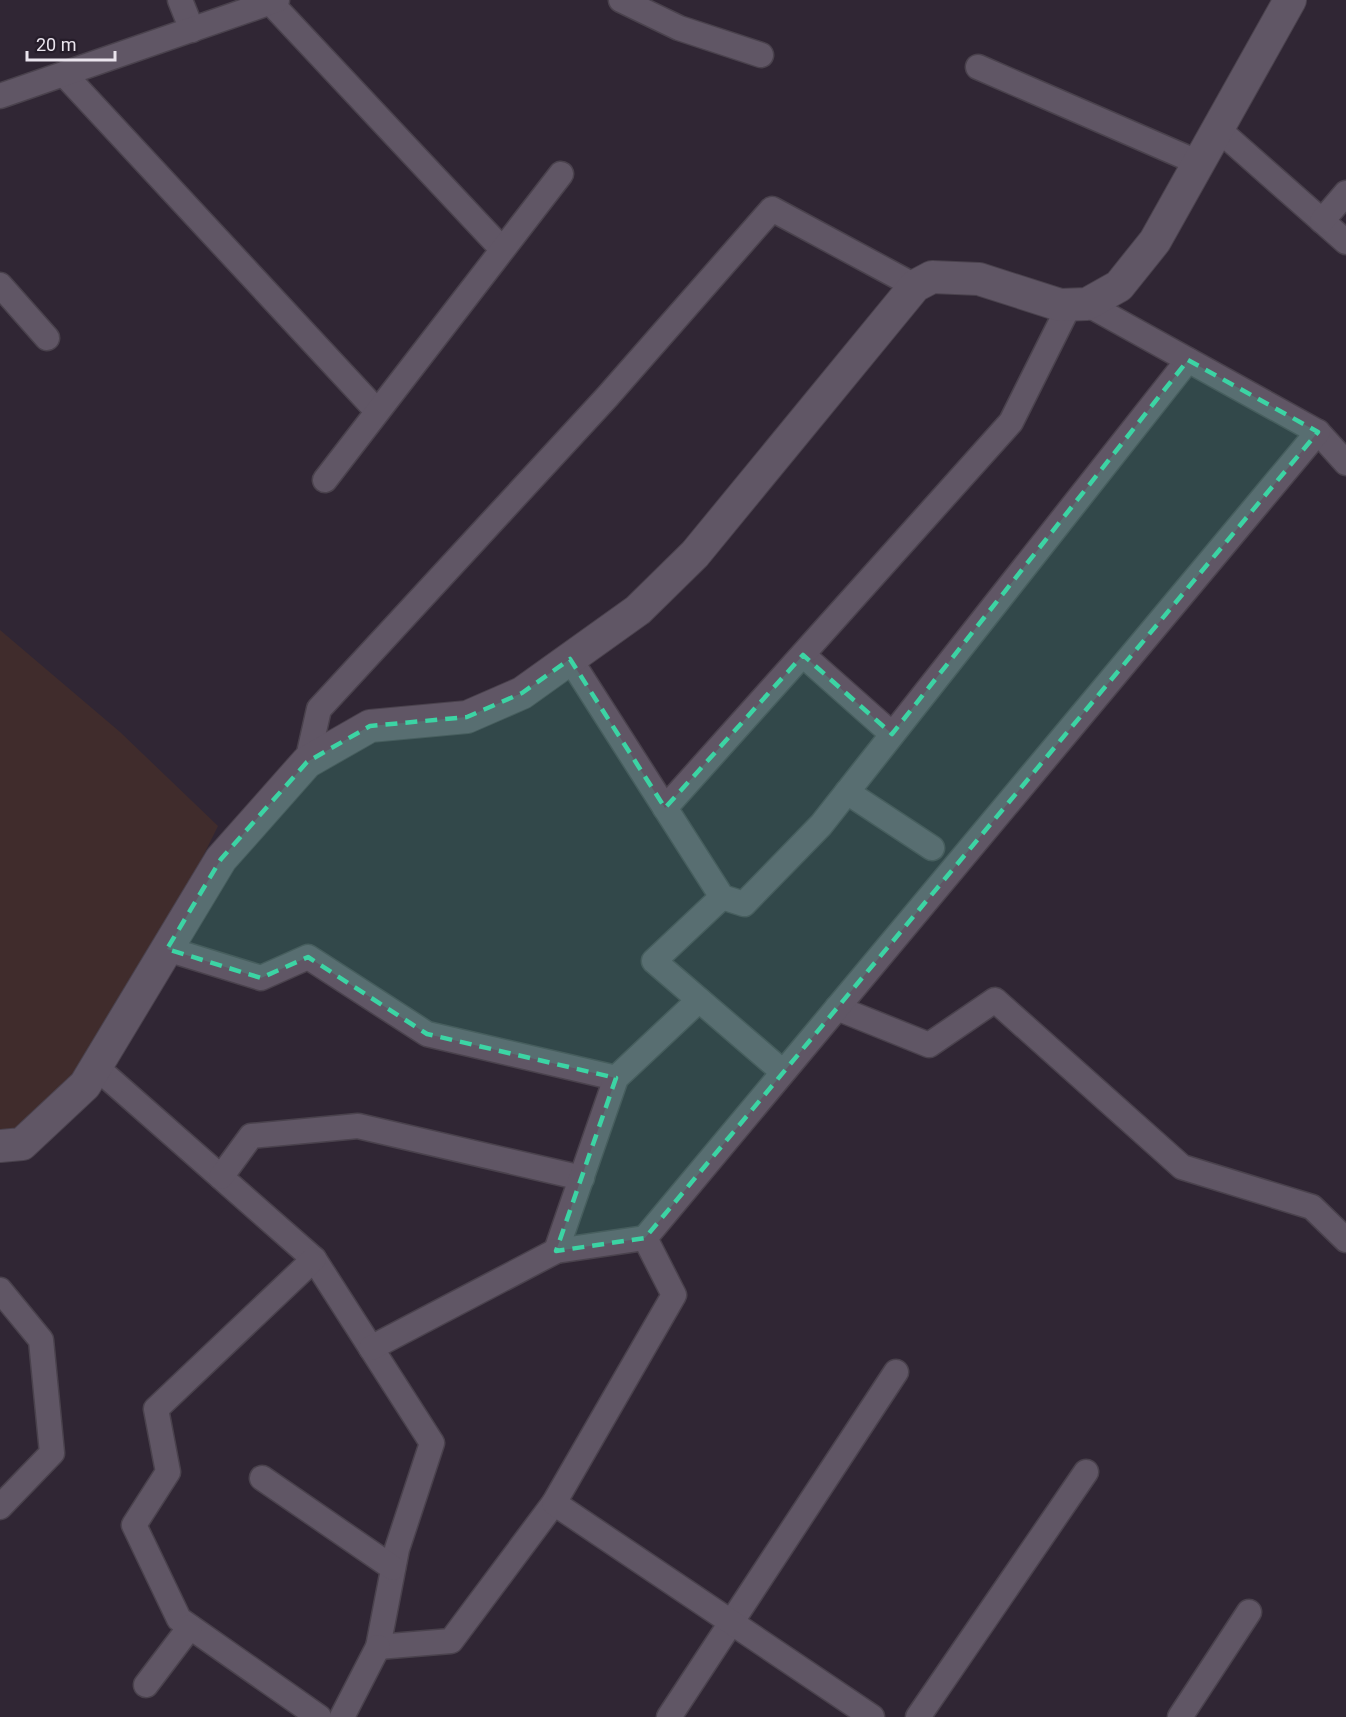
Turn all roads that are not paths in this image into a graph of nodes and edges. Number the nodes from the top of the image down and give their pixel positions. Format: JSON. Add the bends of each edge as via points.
{"nodes":[{"id":1,"x":180,"y":0,"type":"edge"},
{"id":2,"x":621,"y":0,"type":"edge"},
{"id":3,"x":1290,"y":0,"type":"edge"},
{"id":4,"x":274,"y":2,"type":"edge"},
{"id":5,"x":192,"y":30,"type":"junction"},
{"id":6,"x":761,"y":56,"type":"dead end"},
{"id":7,"x":978,"y":67,"type":"dead end"},
{"id":8,"x":64,"y":74,"type":"junction"},
{"id":9,"x":0,"y":96,"type":"edge"},
{"id":10,"x":1218,"y":129,"type":"junction"},
{"id":11,"x":1199,"y":162,"type":"junction"},
{"id":12,"x":561,"y":174,"type":"dead end"},
{"id":13,"x":1346,"y":193,"type":"edge"},
{"id":14,"x":1322,"y":221,"type":"junction"},
{"id":15,"x":1346,"y":242,"type":"edge"},
{"id":16,"x":502,"y":249,"type":"junction"},
{"id":17,"x":0,"y":285,"type":"edge"},
{"id":18,"x":915,"y":286,"type":"junction"},
{"id":19,"x":1078,"y":304,"type":"junction"},
{"id":20,"x":47,"y":338,"type":"dead end"},
{"id":21,"x":1188,"y":360,"type":"junction"},
{"id":22,"x":377,"y":411,"type":"junction"},
{"id":23,"x":1318,"y":432,"type":"junction"},
{"id":24,"x":1346,"y":463,"type":"edge"},
{"id":25,"x":325,"y":480,"type":"dead end"},
{"id":26,"x":802,"y":654,"type":"junction"},
{"id":27,"x":570,"y":659,"type":"junction"},
{"id":28,"x":892,"y":734,"type":"junction"},
{"id":29,"x":308,"y":762,"type":"junction"},
{"id":30,"x":847,"y":792,"type":"junction"},
{"id":31,"x":665,"y":808,"type":"junction"},
{"id":32,"x":932,"y":848,"type":"dead end"},
{"id":33,"x":722,"y":897,"type":"junction"},
{"id":34,"x":167,"y":949,"type":"junction"},
{"id":35,"x":699,"y":1000,"type":"junction"},
{"id":36,"x":837,"y":1008,"type":"junction"},
{"id":37,"x":96,"y":1067,"type":"junction"},
{"id":38,"x":783,"y":1072,"type":"junction"},
{"id":39,"x":616,"y":1078,"type":"junction"},
{"id":40,"x":0,"y":1146,"type":"edge"},
{"id":41,"x":221,"y":1177,"type":"junction"},
{"id":42,"x":582,"y":1178,"type":"junction"},
{"id":43,"x":645,"y":1238,"type":"junction"},
{"id":44,"x":1346,"y":1240,"type":"edge"},
{"id":45,"x":556,"y":1251,"type":"junction"},
{"id":46,"x":314,"y":1259,"type":"junction"},
{"id":47,"x":0,"y":1290,"type":"edge"},
{"id":48,"x":371,"y":1348,"type":"junction"},
{"id":49,"x":896,"y":1372,"type":"dead end"},
{"id":50,"x":1086,"y":1473,"type":"dead end"},
{"id":51,"x":262,"y":1478,"type":"dead end"},
{"id":52,"x":554,"y":1503,"type":"junction"},
{"id":53,"x":0,"y":1507,"type":"edge"},
{"id":54,"x":393,"y":1569,"type":"junction"},
{"id":55,"x":1249,"y":1612,"type":"dead end"},
{"id":56,"x":731,"y":1622,"type":"junction"},
{"id":57,"x":190,"y":1627,"type":"junction"},
{"id":58,"x":378,"y":1647,"type":"junction"},
{"id":59,"x":146,"y":1685,"type":"dead end"},
{"id":60,"x":319,"y":1717,"type":"edge"},
{"id":61,"x":342,"y":1717,"type":"edge"},
{"id":62,"x":669,"y":1717,"type":"edge"},
{"id":63,"x":872,"y":1717,"type":"edge"},
{"id":64,"x":918,"y":1717,"type":"edge"},
{"id":65,"x":1180,"y":1717,"type":"edge"}],
"edges":[{"from":1,"to":5,"type":"street"},
{"from":2,"to":6,"type":"street","via":[[679,28]]},
{"from":3,"to":10,"type":"street"},
{"from":4,"to":5,"type":"street"},
{"from":4,"to":16,"type":"street"},
{"from":5,"to":8,"type":"street"},
{"from":7,"to":11,"type":"street"},
{"from":8,"to":9,"type":"street"},
{"from":8,"to":22,"type":"street"},
{"from":10,"to":11,"type":"street"},
{"from":10,"to":14,"type":"street"},
{"from":11,"to":19,"type":"street","via":[[1155,241],[1119,286]]},
{"from":12,"to":16,"type":"street"},
{"from":13,"to":14,"type":"street"},
{"from":14,"to":15,"type":"street"},
{"from":16,"to":22,"type":"street"},
{"from":17,"to":20,"type":"street"},
{"from":18,"to":19,"type":"street","via":[[932,277],[979,279],[1060,305]]},
{"from":18,"to":27,"type":"street","via":[[696,554],[638,610]]},
{"from":18,"to":29,"type":"street","via":[[772,209],[608,396],[319,709]]},
{"from":19,"to":21,"type":"street"},
{"from":19,"to":26,"type":"street","via":[[1011,422]]},
{"from":21,"to":23,"type":"street"},
{"from":21,"to":28,"type":"street"},
{"from":22,"to":25,"type":"street"},
{"from":23,"to":24,"type":"street"},
{"from":23,"to":36,"type":"street"},
{"from":26,"to":28,"type":"street"},
{"from":26,"to":31,"type":"street"},
{"from":27,"to":29,"type":"street","via":[[522,693],[467,717],[370,726]]},
{"from":27,"to":31,"type":"street"},
{"from":28,"to":30,"type":"street"},
{"from":29,"to":34,"type":"street","via":[[221,859]]},
{"from":30,"to":32,"type":"street"},
{"from":30,"to":33,"type":"street","via":[[821,825],[744,904]]},
{"from":31,"to":33,"type":"street"},
{"from":33,"to":35,"type":"street","via":[[654,961]]},
{"from":34,"to":37,"type":"street"},
{"from":34,"to":39,"type":"street","via":[[261,978],[308,957],[426,1034]]},
{"from":35,"to":38,"type":"street"},
{"from":35,"to":39,"type":"street"},
{"from":36,"to":38,"type":"street"},
{"from":36,"to":44,"type":"street","via":[[929,1045],[995,1000],[1182,1167],[1311,1207]]},
{"from":37,"to":40,"type":"street","via":[[85,1085],[22,1144]]},
{"from":37,"to":41,"type":"street"},
{"from":38,"to":43,"type":"street"},
{"from":39,"to":42,"type":"street"},
{"from":41,"to":42,"type":"street","via":[[251,1136],[358,1126]]},
{"from":41,"to":46,"type":"street"},
{"from":42,"to":45,"type":"street"},
{"from":43,"to":45,"type":"street"},
{"from":43,"to":52,"type":"street","via":[[674,1295]]},
{"from":45,"to":48,"type":"street"},
{"from":46,"to":48,"type":"street"},
{"from":46,"to":57,"type":"street","via":[[156,1409],[168,1472],[134,1525],[179,1619]]},
{"from":47,"to":53,"type":"street","via":[[41,1340],[52,1453]]},
{"from":48,"to":54,"type":"street","via":[[432,1443]]},
{"from":49,"to":56,"type":"street"},
{"from":50,"to":64,"type":"street"},
{"from":51,"to":54,"type":"street"},
{"from":52,"to":56,"type":"street"},
{"from":52,"to":58,"type":"street","via":[[451,1641]]},
{"from":54,"to":58,"type":"street"},
{"from":55,"to":65,"type":"street"},
{"from":56,"to":62,"type":"street"},
{"from":56,"to":63,"type":"street"},
{"from":57,"to":59,"type":"street"},
{"from":57,"to":60,"type":"street"},
{"from":58,"to":61,"type":"street"}]}
